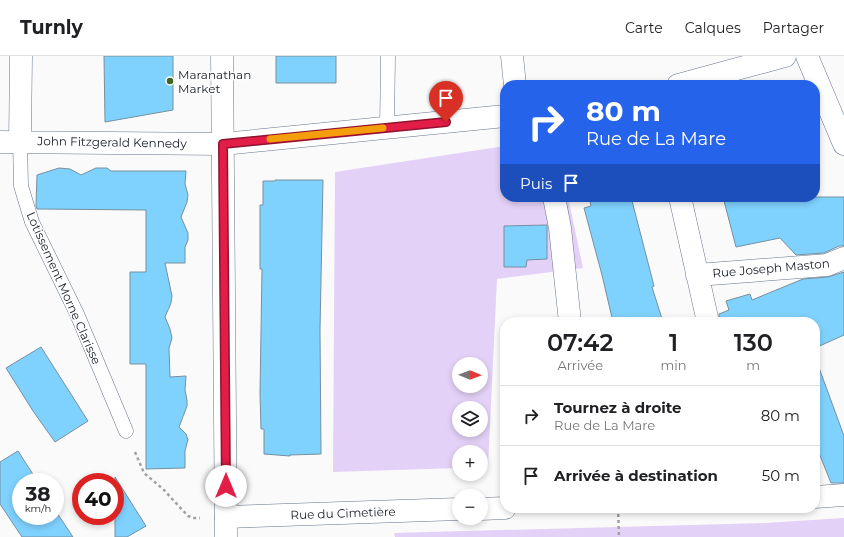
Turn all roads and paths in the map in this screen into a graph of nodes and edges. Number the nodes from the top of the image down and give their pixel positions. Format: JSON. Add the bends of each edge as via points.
{"nodes":[{"id":1,"x":21,"y":56,"type":"edge"},
{"id":2,"x":222,"y":56,"type":"edge"},
{"id":3,"x":388,"y":56,"type":"edge"},
{"id":4,"x":512,"y":56,"type":"edge"},
{"id":5,"x":807,"y":56,"type":"edge"},
{"id":6,"x":778,"y":57,"type":"edge"},
{"id":7,"x":515,"y":80,"type":"edge"},
{"id":8,"x":696,"y":80,"type":"edge"},
{"id":9,"x":817,"y":80,"type":"edge"},
{"id":10,"x":820,"y":87,"type":"edge"},
{"id":11,"x":500,"y":117,"type":"edge"},
{"id":12,"x":387,"y":128,"type":"junction"},
{"id":13,"x":10,"y":142,"type":"edge"},
{"id":14,"x":223,"y":144,"type":"junction"},
{"id":15,"x":844,"y":144,"type":"edge"},
{"id":16,"x":555,"y":202,"type":"edge"},
{"id":17,"x":681,"y":202,"type":"edge"},
{"id":18,"x":844,"y":258,"type":"edge"},
{"id":19,"x":697,"y":274,"type":"junction"},
{"id":20,"x":569,"y":317,"type":"edge"},
{"id":21,"x":707,"y":317,"type":"edge"},
{"id":22,"x":126,"y":431,"type":"joint"},
{"id":23,"x":844,"y":495,"type":"edge"},
{"id":24,"x":820,"y":497,"type":"edge"},
{"id":25,"x":500,"y":508,"type":"edge"},
{"id":26,"x":488,"y":509,"type":"edge"},
{"id":27,"x":452,"y":510,"type":"edge"},
{"id":28,"x":618,"y":513,"type":"edge"},
{"id":29,"x":226,"y":527,"type":"edge"},
{"id":30,"x":619,"y":537,"type":"edge"}],
"edges":[{"from":1,"to":13,"type":"street"},
{"from":2,"to":14,"type":"street"},
{"from":3,"to":12,"type":"lane"},
{"from":4,"to":7,"type":"street"},
{"from":5,"to":9,"type":"street"},
{"from":6,"to":8,"type":"street"},
{"from":10,"to":15,"type":"street"},
{"from":11,"to":12,"type":"street","name":"John Fitzgerald Kennedy"},
{"from":12,"to":14,"type":"street","name":"John Fitzgerald Kennedy"},
{"from":13,"to":14,"type":"street","name":"John Fitzgerald Kennedy"},
{"from":13,"to":22,"type":"lane","name":"Lotissement Morne Clarisse","via":[[32,222],[77,314]]},
{"from":14,"to":29,"type":"street"},
{"from":16,"to":20,"type":"street"},
{"from":17,"to":19,"type":"street"},
{"from":18,"to":19,"type":"street","name":"Rue Joseph Maston","via":[[828,265]]},
{"from":19,"to":21,"type":"street"},
{"from":22,"to":29,"type":"path","via":[[144,473],[188,516]]},
{"from":23,"to":24,"type":"street"},
{"from":25,"to":26,"type":"street"},
{"from":27,"to":29,"type":"street","name":"Rue du Cimetière"},
{"from":28,"to":30,"type":"path"}]}
